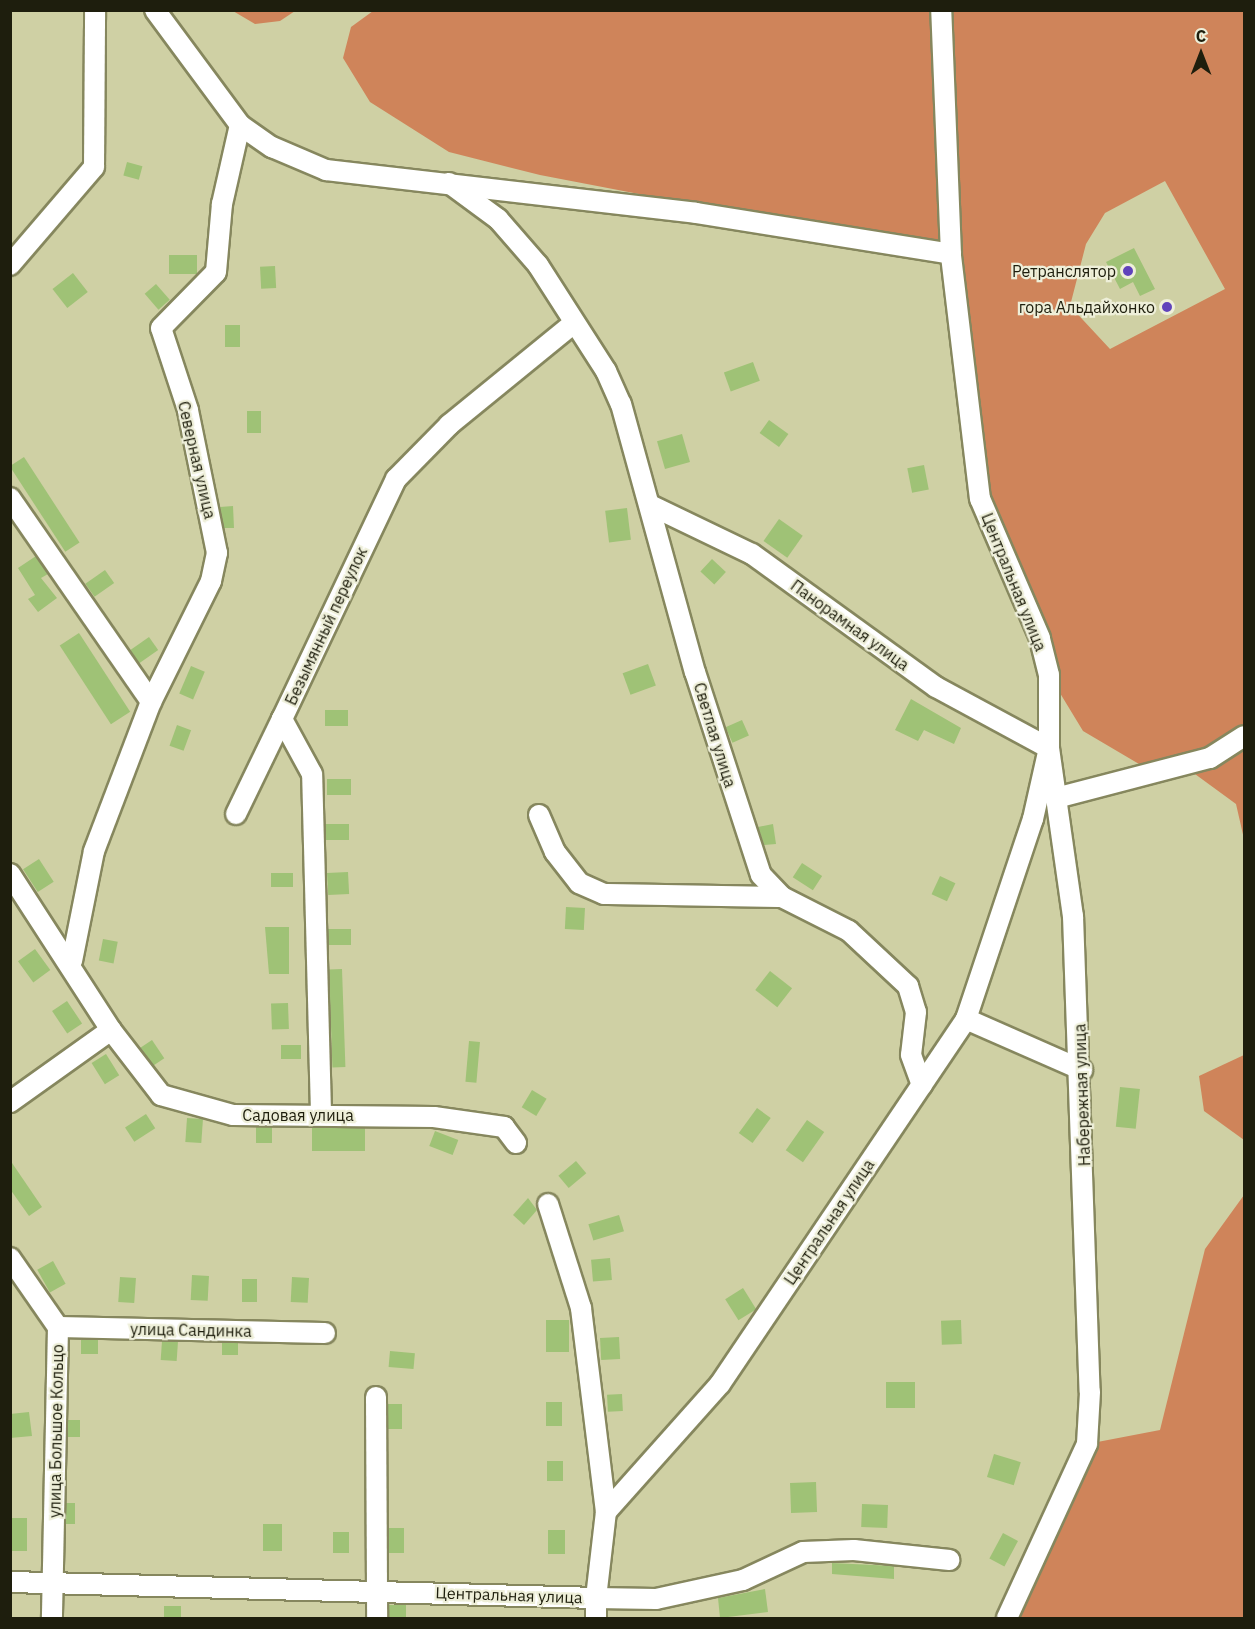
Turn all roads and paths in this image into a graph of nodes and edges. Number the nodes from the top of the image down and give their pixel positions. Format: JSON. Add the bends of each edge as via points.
{"nodes":[{"id":1,"x":95,"y":10,"type":"edge"},
{"id":2,"x":156,"y":10,"type":"edge"},
{"id":3,"x":941,"y":10,"type":"edge"},
{"id":4,"x":240,"y":125,"type":"junction"},
{"id":5,"x":449,"y":183,"type":"junction"},
{"id":6,"x":951,"y":254,"type":"junction"},
{"id":7,"x":10,"y":265,"type":"edge"},
{"id":8,"x":573,"y":324,"type":"junction"},
{"id":9,"x":10,"y":498,"type":"edge"},
{"id":10,"x":651,"y":505,"type":"junction"},
{"id":11,"x":151,"y":702,"type":"junction"},
{"id":12,"x":282,"y":719,"type":"junction"},
{"id":13,"x":1245,"y":736,"type":"edge"},
{"id":14,"x":1049,"y":748,"type":"junction"},
{"id":15,"x":1056,"y":798,"type":"junction"},
{"id":16,"x":236,"y":814,"type":"dead end"},
{"id":17,"x":539,"y":814,"type":"dead end"},
{"id":18,"x":10,"y":874,"type":"edge"},
{"id":19,"x":782,"y":897,"type":"junction"},
{"id":20,"x":72,"y":961,"type":"junction"},
{"id":21,"x":966,"y":1019,"type":"junction"},
{"id":22,"x":111,"y":1030,"type":"junction"},
{"id":23,"x":1082,"y":1070,"type":"junction"},
{"id":24,"x":922,"y":1085,"type":"junction"},
{"id":25,"x":10,"y":1102,"type":"edge"},
{"id":26,"x":321,"y":1113,"type":"junction"},
{"id":27,"x":516,"y":1143,"type":"dead end"},
{"id":28,"x":548,"y":1204,"type":"dead end"},
{"id":29,"x":10,"y":1258,"type":"edge"},
{"id":30,"x":58,"y":1327,"type":"junction"},
{"id":31,"x":325,"y":1333,"type":"dead end"},
{"id":32,"x":376,"y":1396,"type":"dead end"},
{"id":33,"x":606,"y":1512,"type":"junction"},
{"id":34,"x":949,"y":1560,"type":"dead end"},
{"id":35,"x":10,"y":1582,"type":"edge"},
{"id":36,"x":53,"y":1583,"type":"junction"},
{"id":37,"x":377,"y":1590,"type":"junction"},
{"id":38,"x":596,"y":1598,"type":"junction"},
{"id":39,"x":52,"y":1618,"type":"edge"},
{"id":40,"x":376,"y":1618,"type":"edge"},
{"id":41,"x":596,"y":1618,"type":"edge"},
{"id":42,"x":1007,"y":1618,"type":"edge"}],
"edges":[{"from":1,"to":7,"type":"street","via":[[94,166]]},
{"from":2,"to":4,"type":"street","via":[[159,22]]},
{"from":3,"to":6,"type":"street","name":"Центральная улица"},
{"from":4,"to":5,"type":"street","via":[[272,147],[326,170]]},
{"from":4,"to":11,"type":"street","name":"Северная улица","via":[[222,204],[221,258],[208,282],[161,328],[194,433],[217,552],[211,581]]},
{"from":5,"to":6,"type":"street","via":[[696,213]]},
{"from":5,"to":8,"type":"street","name":"Светлая улица","via":[[498,219],[538,265]]},
{"from":6,"to":14,"type":"street","name":"Центральная улица","via":[[980,499],[1040,638],[1049,675]]},
{"from":8,"to":10,"type":"street","name":"Светлая улица","via":[[621,404]]},
{"from":8,"to":12,"type":"street","name":"Безымянный переулок","via":[[449,425],[396,479]]},
{"from":9,"to":11,"type":"street"},
{"from":10,"to":14,"type":"street","name":"Панорамная улица","via":[[752,554],[936,687]]},
{"from":10,"to":19,"type":"street","name":"Светлая улица","via":[[748,845],[761,875]]},
{"from":11,"to":20,"type":"street","name":"Северная улица","via":[[94,850]]},
{"from":12,"to":16,"type":"street"},
{"from":12,"to":26,"type":"street","name":"Безымянный переулок","via":[[312,774]]},
{"from":13,"to":15,"type":"street","via":[[1210,758]]},
{"from":14,"to":15,"type":"street","name":"Набережная улица"},
{"from":14,"to":21,"type":"street","name":"Центральная улица","via":[[1024,851]]},
{"from":15,"to":23,"type":"street","name":"Набережная улица","via":[[1074,916]]},
{"from":17,"to":19,"type":"street","via":[[555,852],[579,883],[604,894]]},
{"from":18,"to":20,"type":"street","name":"Садовая улица"},
{"from":19,"to":24,"type":"street","name":"Светлая улица","via":[[849,932],[908,986],[916,1012],[911,1055]]},
{"from":20,"to":22,"type":"street","name":"Садовая улица"},
{"from":21,"to":23,"type":"street"},
{"from":21,"to":24,"type":"street","name":"Центральная улица"},
{"from":22,"to":25,"type":"street"},
{"from":22,"to":26,"type":"street","name":"Садовая улица","via":[[161,1095],[232,1116]]},
{"from":23,"to":42,"type":"street","name":"Набережная улица","via":[[1090,1392],[1087,1444]]},
{"from":24,"to":33,"type":"street","name":"Центральная улица","via":[[720,1384]]},
{"from":26,"to":27,"type":"street","name":"Садовая улица","via":[[434,1117],[492,1125],[504,1127]]},
{"from":28,"to":33,"type":"street","via":[[580,1308]]},
{"from":29,"to":30,"type":"street","name":"улица Большое Кольцо"},
{"from":30,"to":31,"type":"street","name":"улица Сандинка"},
{"from":30,"to":36,"type":"street","name":"улица Большое Кольцо"},
{"from":32,"to":37,"type":"street"},
{"from":33,"to":38,"type":"street","name":"Центральная улица"},
{"from":34,"to":38,"type":"street","via":[[854,1550],[803,1552],[743,1580],[656,1599]]},
{"from":35,"to":36,"type":"street","name":"Центральная улица"},
{"from":36,"to":37,"type":"street","name":"Центральная улица"},
{"from":36,"to":39,"type":"street","name":"улица Большое Кольцо"},
{"from":37,"to":38,"type":"street","name":"Центральная улица"},
{"from":37,"to":40,"type":"street"},
{"from":38,"to":41,"type":"street"}]}
